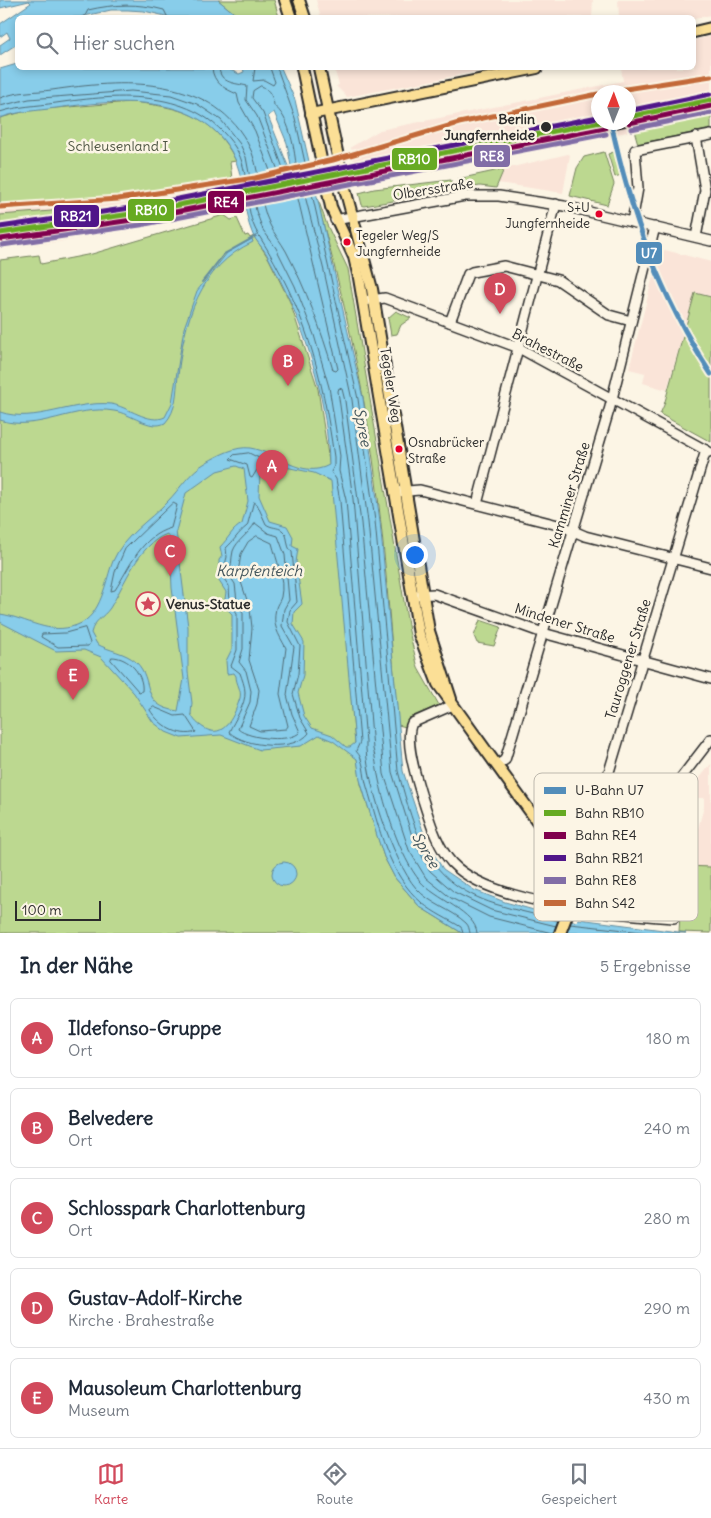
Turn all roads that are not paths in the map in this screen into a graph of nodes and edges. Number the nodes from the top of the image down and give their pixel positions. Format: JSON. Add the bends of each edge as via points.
{"nodes":[{"id":1,"x":286,"y":0,"type":"edge"},
{"id":2,"x":299,"y":0,"type":"edge"},
{"id":3,"x":290,"y":15,"type":"edge"},
{"id":4,"x":304,"y":15,"type":"edge"},
{"id":5,"x":711,"y":28,"type":"edge"},
{"id":6,"x":696,"y":32,"type":"edge"},
{"id":7,"x":302,"y":70,"type":"edge"},
{"id":8,"x":319,"y":70,"type":"edge"},
{"id":9,"x":527,"y":70,"type":"edge"},
{"id":10,"x":329,"y":110,"type":"junction"},
{"id":11,"x":311,"y":114,"type":"junction"},
{"id":12,"x":711,"y":134,"type":"edge"},
{"id":13,"x":696,"y":137,"type":"junction"},
{"id":14,"x":556,"y":204,"type":"junction"},
{"id":15,"x":352,"y":216,"type":"junction"},
{"id":16,"x":335,"y":220,"type":"junction"},
{"id":17,"x":632,"y":222,"type":"junction"},
{"id":18,"x":655,"y":228,"type":"junction"},
{"id":19,"x":696,"y":237,"type":"junction"},
{"id":20,"x":711,"y":241,"type":"edge"},
{"id":21,"x":538,"y":274,"type":"junction"},
{"id":22,"x":368,"y":300,"type":"junction"},
{"id":23,"x":631,"y":321,"type":"junction"},
{"id":24,"x":450,"y":322,"type":"junction"},
{"id":25,"x":519,"y":348,"type":"junction"},
{"id":26,"x":611,"y":398,"type":"junction"},
{"id":27,"x":708,"y":452,"type":"edge"},
{"id":28,"x":401,"y":491,"type":"junction"},
{"id":29,"x":477,"y":504,"type":"junction"},
{"id":30,"x":572,"y":531,"type":"junction"},
{"id":31,"x":673,"y":558,"type":"junction"},
{"id":32,"x":711,"y":568,"type":"edge"},
{"id":33,"x":418,"y":594,"type":"junction"},
{"id":34,"x":543,"y":633,"type":"junction"},
{"id":35,"x":642,"y":661,"type":"junction"},
{"id":36,"x":711,"y":679,"type":"edge"},
{"id":37,"x":453,"y":705,"type":"junction"},
{"id":38,"x":711,"y":739,"type":"edge"},
{"id":39,"x":497,"y":765,"type":"junction"},
{"id":40,"x":607,"y":773,"type":"edge"},
{"id":41,"x":684,"y":773,"type":"edge"},
{"id":42,"x":534,"y":817,"type":"edge"},
{"id":43,"x":534,"y":898,"type":"edge"},
{"id":44,"x":565,"y":921,"type":"edge"},
{"id":45,"x":560,"y":933,"type":"edge"}],
"edges":[{"from":1,"to":3,"type":"main road"},
{"from":2,"to":4,"type":"main road"},
{"from":5,"to":6,"type":"main road"},
{"from":7,"to":11,"type":"main road","name":"Tegeler Weg"},
{"from":8,"to":10,"type":"main road","name":"Tegeler Weg"},
{"from":9,"to":10,"type":"main road"},
{"from":10,"to":11,"type":"main road"},
{"from":10,"to":15,"type":"main road","name":"Tegeler Weg"},
{"from":11,"to":16,"type":"main road","name":"Tegeler Weg"},
{"from":12,"to":13,"type":"street"},
{"from":13,"to":17,"type":"street","via":[[635,150],[638,188]]},
{"from":13,"to":19,"type":"street","via":[[705,190]]},
{"from":14,"to":15,"type":"street","name":"Olbersstraße","via":[[499,196],[465,196]]},
{"from":14,"to":17,"type":"street","name":"Olbersstraße"},
{"from":14,"to":21,"type":"street"},
{"from":15,"to":16,"type":"street","name":"Olbersstraße"},
{"from":15,"to":22,"type":"main road","name":"Tegeler Weg"},
{"from":16,"to":22,"type":"main road","name":"Tegeler Weg","via":[[356,264]]},
{"from":17,"to":18,"type":"street","name":"Olbersstraße"},
{"from":18,"to":19,"type":"street","name":"Olbersstraße"},
{"from":18,"to":23,"type":"street","name":"Kamminer Straße"},
{"from":19,"to":20,"type":"street","name":"Olbersstraße"},
{"from":21,"to":23,"type":"street","via":[[563,282],[609,315]]},
{"from":21,"to":24,"type":"street","via":[[504,266],[470,273]]},
{"from":21,"to":25,"type":"street"},
{"from":22,"to":24,"type":"street","name":"Brahestraße","via":[[385,298]]},
{"from":22,"to":28,"type":"main road","name":"Tegeler Weg"},
{"from":23,"to":26,"type":"street","name":"Kamminer Straße"},
{"from":24,"to":25,"type":"street","name":"Brahestraße"},
{"from":25,"to":26,"type":"street","name":"Brahestraße"},
{"from":25,"to":29,"type":"street"},
{"from":26,"to":27,"type":"street","name":"Brahestraße"},
{"from":26,"to":30,"type":"street","name":"Kamminer Straße"},
{"from":27,"to":31,"type":"street","name":"Tauroggener Straße"},
{"from":28,"to":29,"type":"street","via":[[420,490]]},
{"from":28,"to":33,"type":"main road","name":"Tegeler Weg"},
{"from":29,"to":30,"type":"street"},
{"from":30,"to":31,"type":"street"},
{"from":30,"to":34,"type":"street","name":"Kamminer Straße"},
{"from":31,"to":32,"type":"street"},
{"from":31,"to":35,"type":"street","name":"Tauroggener Straße"},
{"from":33,"to":34,"type":"street","name":"Mindener Straße","via":[[434,594]]},
{"from":33,"to":37,"type":"main road","name":"Tegeler Weg","via":[[419,634],[438,684]]},
{"from":34,"to":35,"type":"street","name":"Mindener Straße"},
{"from":34,"to":39,"type":"street","name":"Kamminer Straße","via":[[505,760]]},
{"from":35,"to":36,"type":"street","name":"Mindener Straße"},
{"from":35,"to":40,"type":"street","name":"Tauroggener Straße"},
{"from":37,"to":39,"type":"main road","name":"Tegeler Weg"},
{"from":37,"to":43,"type":"street","via":[[412,723],[410,730],[413,769],[440,845],[453,864],[484,883]]},
{"from":38,"to":41,"type":"street"},
{"from":39,"to":42,"type":"main road","name":"Tegeler Weg"},
{"from":44,"to":45,"type":"main road"}]}
